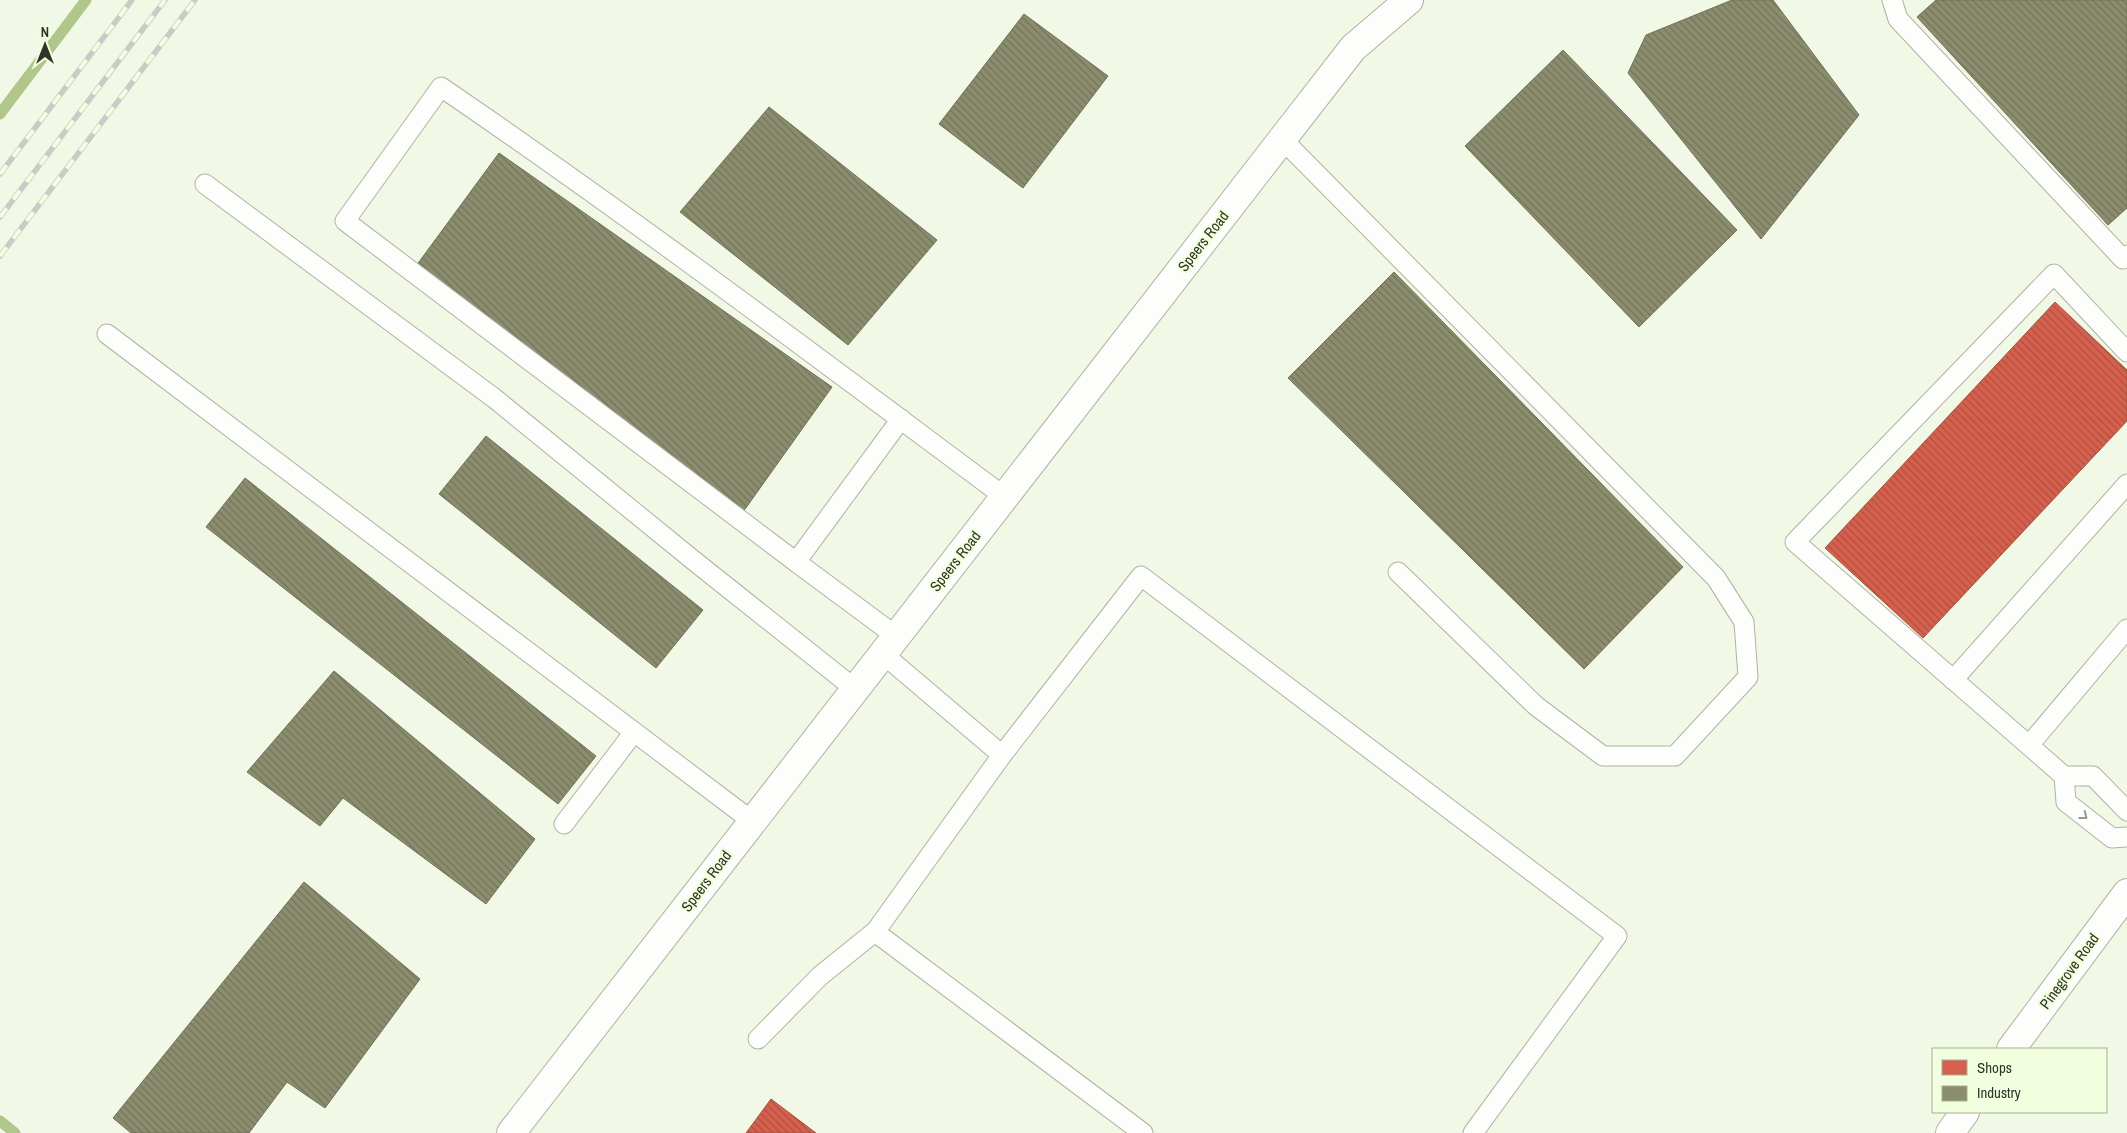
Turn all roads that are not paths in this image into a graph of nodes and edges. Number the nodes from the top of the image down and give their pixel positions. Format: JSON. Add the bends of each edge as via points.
{"nodes":[{"id":1,"x":1409,"y":0,"type":"edge"},
{"id":2,"x":1892,"y":0,"type":"edge"},
{"id":3,"x":1282,"y":139,"type":"junction"},
{"id":4,"x":205,"y":184,"type":"dead end"},
{"id":5,"x":2127,"y":255,"type":"edge"},
{"id":6,"x":107,"y":334,"type":"dead end"},
{"id":7,"x":2127,"y":352,"type":"edge"},
{"id":8,"x":901,"y":419,"type":"junction"},
{"id":9,"x":2127,"y":484,"type":"edge"},
{"id":10,"x":1005,"y":497,"type":"junction"},
{"id":11,"x":796,"y":562,"type":"junction"},
{"id":12,"x":1398,"y":572,"type":"dead end"},
{"id":13,"x":2127,"y":629,"type":"edge"},
{"id":14,"x":889,"y":645,"type":"junction"},
{"id":15,"x":1953,"y":680,"type":"junction"},
{"id":16,"x":855,"y":688,"type":"junction"},
{"id":17,"x":634,"y":732,"type":"junction"},
{"id":18,"x":2030,"y":744,"type":"junction"},
{"id":19,"x":1002,"y":755,"type":"junction"},
{"id":20,"x":2064,"y":776,"type":"junction"},
{"id":21,"x":2127,"y":811,"type":"edge"},
{"id":22,"x":752,"y":821,"type":"junction"},
{"id":23,"x":564,"y":824,"type":"dead end"},
{"id":24,"x":2127,"y":837,"type":"edge"},
{"id":25,"x":2127,"y":893,"type":"edge"},
{"id":26,"x":876,"y":930,"type":"junction"},
{"id":27,"x":758,"y":1039,"type":"dead end"},
{"id":28,"x":2012,"y":1048,"type":"edge"},
{"id":29,"x":1965,"y":1113,"type":"edge"},
{"id":30,"x":511,"y":1133,"type":"edge"},
{"id":31,"x":1143,"y":1133,"type":"edge"},
{"id":32,"x":1473,"y":1133,"type":"edge"},
{"id":33,"x":1950,"y":1133,"type":"edge"}],
"edges":[{"from":1,"to":3,"type":"main road","name":"Speers Road","via":[[1353,48]]},
{"from":2,"to":5,"type":"lane","via":[[1898,19],[2123,259]]},
{"from":3,"to":10,"type":"main road","name":"Speers Road"},
{"from":3,"to":12,"type":"lane","via":[[1716,578],[1744,622],[1748,677],[1675,756],[1603,756],[1536,706]]},
{"from":4,"to":16,"type":"lane","via":[[494,398]]},
{"from":6,"to":17,"type":"lane"},
{"from":7,"to":15,"type":"lane","via":[[2054,274],[1795,542]]},
{"from":8,"to":10,"type":"lane"},
{"from":8,"to":11,"type":"lane"},
{"from":8,"to":11,"type":"lane","via":[[687,260],[441,86],[345,221]]},
{"from":9,"to":15,"type":"lane"},
{"from":10,"to":14,"type":"main road","name":"Speers Road"},
{"from":11,"to":14,"type":"lane"},
{"from":13,"to":18,"type":"lane"},
{"from":14,"to":16,"type":"main road","name":"Speers Road"},
{"from":14,"to":19,"type":"lane"},
{"from":15,"to":18,"type":"lane"},
{"from":16,"to":22,"type":"main road","name":"Speers Road"},
{"from":17,"to":22,"type":"lane"},
{"from":17,"to":23,"type":"lane"},
{"from":18,"to":20,"type":"lane"},
{"from":19,"to":26,"type":"lane"},
{"from":19,"to":32,"type":"lane","via":[[1141,576],[1617,936]]},
{"from":20,"to":21,"type":"lane","via":[[2093,776]]},
{"from":20,"to":24,"type":"lane","one_way":true,"via":[[2066,802],[2112,838]]},
{"from":22,"to":30,"type":"main road","name":"Speers Road"},
{"from":25,"to":28,"type":"main road","name":"Pinegrove Road"},
{"from":26,"to":27,"type":"lane","via":[[820,976]]},
{"from":26,"to":31,"type":"lane"},
{"from":29,"to":33,"type":"main road"}]}
